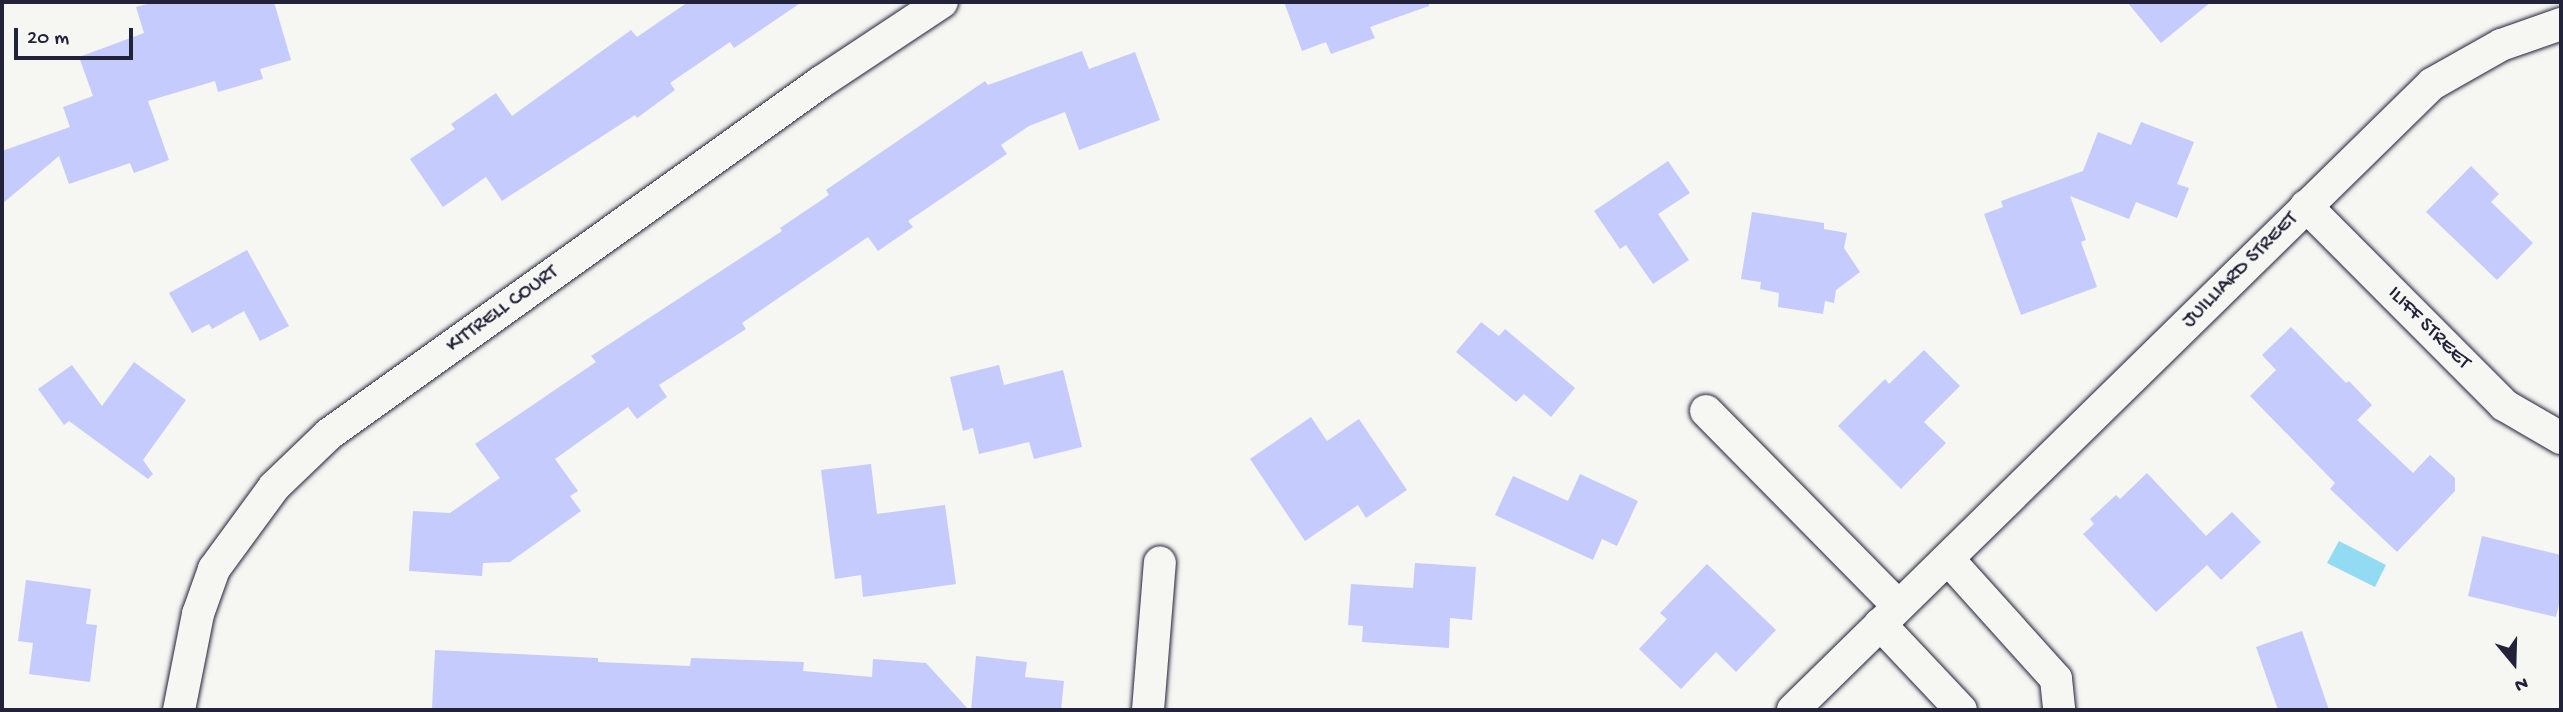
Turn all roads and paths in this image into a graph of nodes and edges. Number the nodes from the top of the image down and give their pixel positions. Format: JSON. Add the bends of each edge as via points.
{"nodes":[{"id":1,"x":942,"y":2,"type":"edge"},
{"id":2,"x":2561,"y":24,"type":"edge"},
{"id":3,"x":2306,"y":206,"type":"junction"},
{"id":4,"x":1706,"y":411,"type":"dead end"},
{"id":5,"x":2561,"y":438,"type":"edge"},
{"id":6,"x":1949,"y":560,"type":"junction"},
{"id":7,"x":1160,"y":562,"type":"dead end"},
{"id":8,"x":1889,"y":615,"type":"junction"},
{"id":9,"x":179,"y":710,"type":"edge"},
{"id":10,"x":1148,"y":710,"type":"edge"},
{"id":11,"x":1793,"y":710,"type":"edge"},
{"id":12,"x":1961,"y":710,"type":"edge"},
{"id":13,"x":2059,"y":710,"type":"edge"}],
"edges":[{"from":1,"to":9,"type":"street","name":"KITTRELL COURT","via":[[799,97],[330,434],[274,487],[214,569],[198,614]]},
{"from":2,"to":3,"type":"street","name":"JUILLIARD STREET","via":[[2501,44],[2432,85]]},
{"from":3,"to":5,"type":"street","name":"ILIFF STREET","via":[[2504,405]]},
{"from":3,"to":6,"type":"street","name":"JUILLIARD STREET"},
{"from":4,"to":8,"type":"street"},
{"from":6,"to":8,"type":"street","name":"JUILLIARD STREET"},
{"from":6,"to":13,"type":"street","via":[[2056,679]]},
{"from":7,"to":10,"type":"street"},
{"from":8,"to":11,"type":"street","name":"JUILLIARD STREET"},
{"from":8,"to":12,"type":"street"}]}
